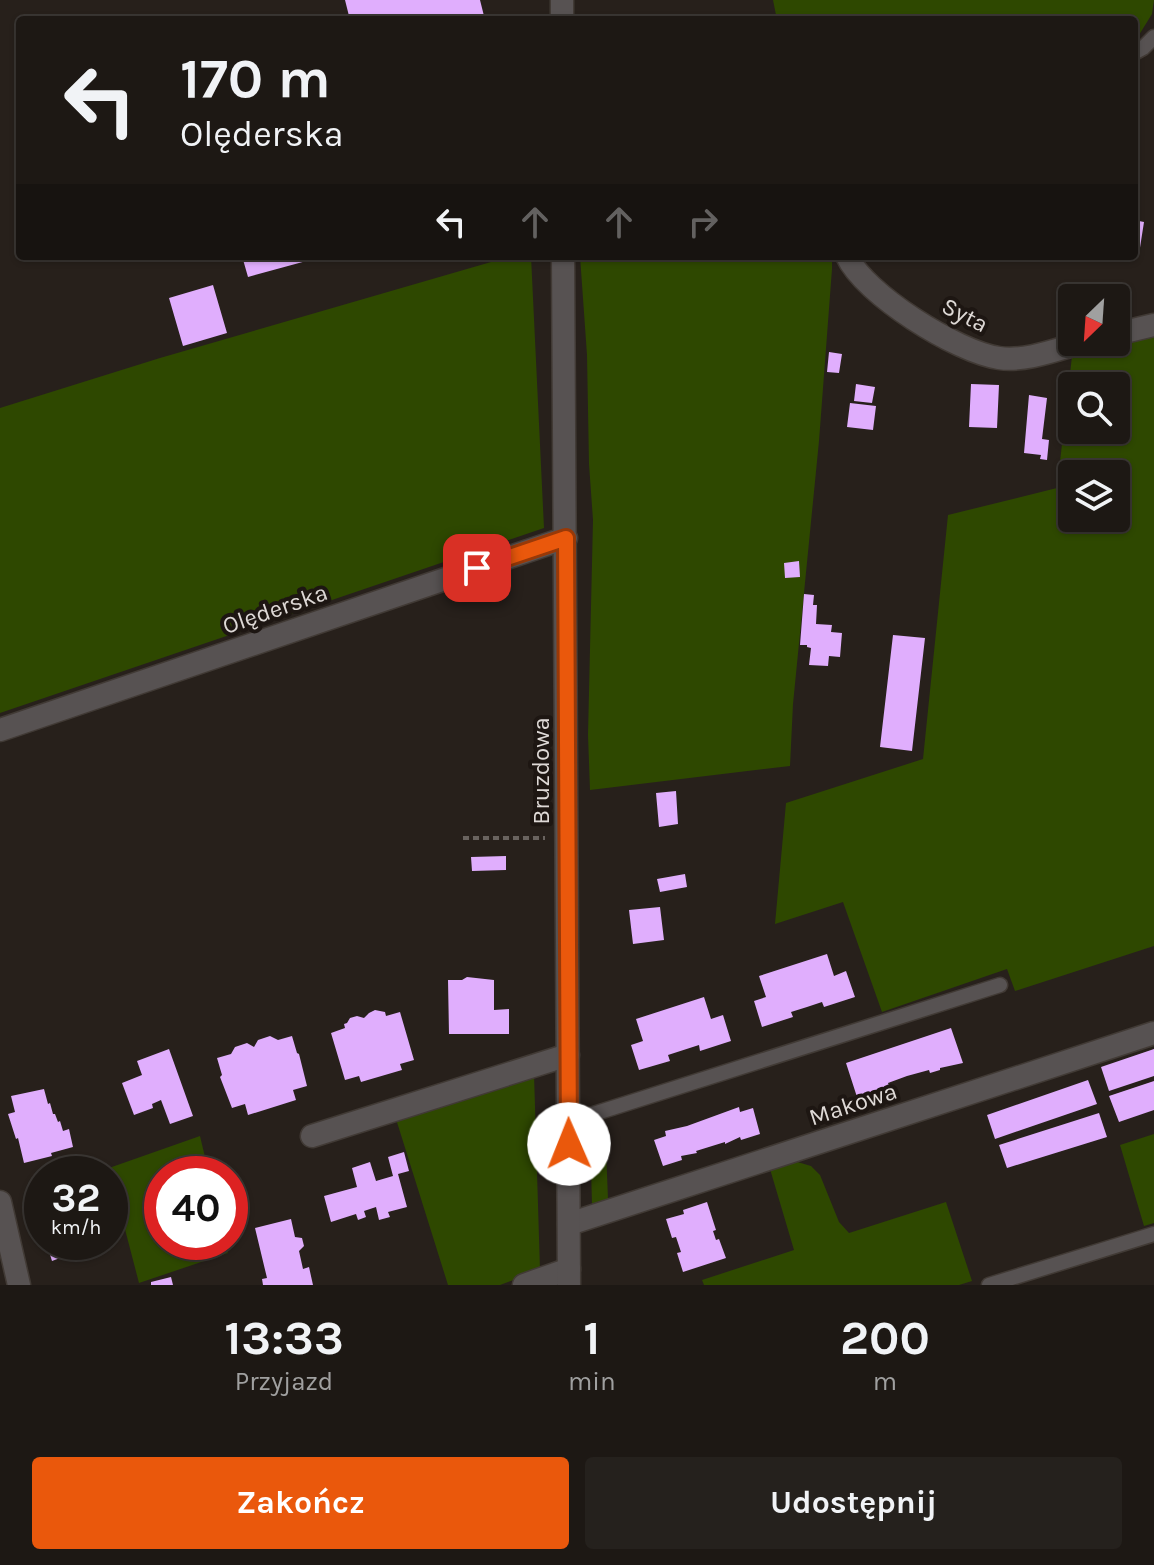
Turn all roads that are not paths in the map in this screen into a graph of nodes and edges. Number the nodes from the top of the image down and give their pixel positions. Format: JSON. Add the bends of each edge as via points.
{"nodes":[{"id":1,"x":1154,"y":37,"type":"edge"},
{"id":2,"x":1138,"y":51,"type":"edge"},
{"id":3,"x":563,"y":260,"type":"edge"},
{"id":4,"x":849,"y":260,"type":"edge"},
{"id":5,"x":1154,"y":325,"type":"edge"},
{"id":6,"x":1130,"y":331,"type":"edge"},
{"id":7,"x":1058,"y":349,"type":"edge"},
{"id":8,"x":566,"y":538,"type":"junction"},
{"id":9,"x":0,"y":730,"type":"edge"},
{"id":10,"x":1000,"y":985,"type":"dead end"},
{"id":11,"x":1154,"y":1033,"type":"edge"},
{"id":12,"x":568,"y":1055,"type":"junction"},
{"id":13,"x":568,"y":1122,"type":"junction"},
{"id":14,"x":312,"y":1136,"type":"dead end"},
{"id":15,"x":0,"y":1202,"type":"edge"},
{"id":16,"x":569,"y":1224,"type":"junction"},
{"id":17,"x":1154,"y":1234,"type":"edge"},
{"id":18,"x":569,"y":1277,"type":"edge"},
{"id":19,"x":19,"y":1285,"type":"edge"},
{"id":20,"x":524,"y":1285,"type":"edge"},
{"id":21,"x":989,"y":1285,"type":"edge"}],
"edges":[{"from":1,"to":2,"type":"lane"},
{"from":3,"to":8,"type":"street","name":"Bruzdowa"},
{"from":4,"to":7,"type":"street","name":"Syta","via":[[871,287],[952,342],[998,358]]},
{"from":5,"to":6,"type":"street"},
{"from":8,"to":9,"type":"street","name":"Olęderska"},
{"from":8,"to":12,"type":"street","name":"Bruzdowa"},
{"from":10,"to":13,"type":"lane"},
{"from":11,"to":16,"type":"street","name":"Makowa"},
{"from":12,"to":13,"type":"street","name":"Bruzdowa"},
{"from":12,"to":14,"type":"street"},
{"from":13,"to":16,"type":"street","name":"Bruzdowa"},
{"from":15,"to":19,"type":"street"},
{"from":16,"to":18,"type":"street","name":"Bruzdowa"},
{"from":17,"to":21,"type":"lane"},
{"from":18,"to":20,"type":"street"}]}
